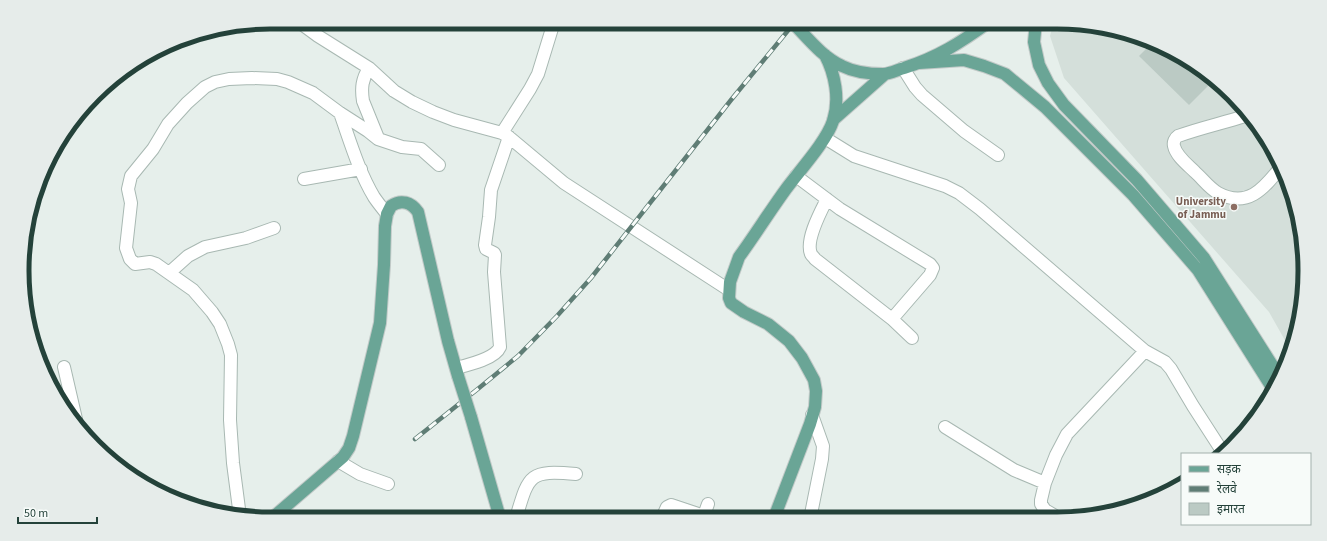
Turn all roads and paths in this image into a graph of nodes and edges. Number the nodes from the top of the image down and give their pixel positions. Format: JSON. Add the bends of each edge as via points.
{"nodes":[{"id":1,"x":308,"y":29,"type":"edge"},
{"id":2,"x":552,"y":29,"type":"edge"},
{"id":3,"x":799,"y":29,"type":"edge"},
{"id":4,"x":979,"y":29,"type":"edge"},
{"id":5,"x":1035,"y":29,"type":"edge"},
{"id":6,"x":825,"y":55,"type":"junction"},
{"id":7,"x":919,"y":63,"type":"junction"},
{"id":8,"x":369,"y":68,"type":"junction"},
{"id":9,"x":903,"y":68,"type":"junction"},
{"id":10,"x":885,"y":74,"type":"junction"},
{"id":11,"x":340,"y":113,"type":"junction"},
{"id":12,"x":1243,"y":117,"type":"edge"},
{"id":13,"x":833,"y":120,"type":"junction"},
{"id":14,"x":506,"y":135,"type":"junction"},
{"id":15,"x":825,"y":138,"type":"junction"},
{"id":16,"x":378,"y":139,"type":"junction"},
{"id":17,"x":998,"y":156,"type":"dead end"},
{"id":18,"x":439,"y":165,"type":"dead end"},
{"id":19,"x":361,"y":169,"type":"junction"},
{"id":20,"x":1277,"y":172,"type":"edge"},
{"id":21,"x":796,"y":176,"type":"junction"},
{"id":22,"x":304,"y":179,"type":"dead end"},
{"id":23,"x":827,"y":199,"type":"junction"},
{"id":24,"x":387,"y":214,"type":"junction"},
{"id":25,"x":274,"y":228,"type":"dead end"},
{"id":26,"x":169,"y":273,"type":"junction"},
{"id":27,"x":729,"y":290,"type":"junction"},
{"id":28,"x":892,"y":319,"type":"junction"},
{"id":29,"x":912,"y":338,"type":"dead end"},
{"id":30,"x":1145,"y":351,"type":"junction"},
{"id":31,"x":64,"y":367,"type":"dead end"},
{"id":32,"x":1276,"y":371,"type":"edge"},
{"id":33,"x":457,"y":372,"type":"junction"},
{"id":34,"x":1270,"y":384,"type":"edge"},
{"id":35,"x":74,"y":411,"type":"edge"},
{"id":36,"x":812,"y":415,"type":"junction"},
{"id":37,"x":945,"y":427,"type":"dead end"},
{"id":38,"x":1220,"y":448,"type":"edge"},
{"id":39,"x":338,"y":461,"type":"junction"},
{"id":40,"x":576,"y":474,"type":"dead end"},
{"id":41,"x":1045,"y":483,"type":"junction"},
{"id":42,"x":388,"y":484,"type":"dead end"},
{"id":43,"x":708,"y":504,"type":"dead end"},
{"id":44,"x":239,"y":510,"type":"edge"},
{"id":45,"x":279,"y":512,"type":"edge"},
{"id":46,"x":498,"y":512,"type":"edge"},
{"id":47,"x":518,"y":512,"type":"edge"},
{"id":48,"x":665,"y":512,"type":"edge"},
{"id":49,"x":690,"y":512,"type":"edge"},
{"id":50,"x":705,"y":512,"type":"edge"},
{"id":51,"x":776,"y":512,"type":"edge"},
{"id":52,"x":812,"y":512,"type":"edge"},
{"id":53,"x":1048,"y":512,"type":"edge"}],
"edges":[{"from":1,"to":8,"type":"street"},
{"from":2,"to":14,"type":"street","via":[[538,74]]},
{"from":3,"to":6,"type":"main road"},
{"from":4,"to":7,"type":"main road","via":[[956,45]]},
{"from":5,"to":32,"type":"main road","via":[[1034,42],[1048,83],[1064,105],[1138,180],[1204,258]]},
{"from":6,"to":10,"type":"main road","via":[[841,66],[856,71]]},
{"from":6,"to":13,"type":"main road","via":[[832,71],[836,92]]},
{"from":7,"to":9,"type":"main road"},
{"from":7,"to":34,"type":"main road","via":[[964,60],[984,66],[1005,74],[1045,107],[1133,195],[1198,270]]},
{"from":8,"to":14,"type":"street","via":[[394,90],[419,105],[454,120]]},
{"from":8,"to":16,"type":"street","via":[[363,79],[362,95]]},
{"from":9,"to":10,"type":"main road"},
{"from":9,"to":17,"type":"street","via":[[922,95]]},
{"from":10,"to":13,"type":"main road"},
{"from":11,"to":16,"type":"street"},
{"from":11,"to":19,"type":"street"},
{"from":11,"to":26,"type":"street","via":[[313,93],[288,82],[229,79],[205,87],[168,124],[153,149],[131,176],[129,183],[126,248],[130,259],[132,263],[139,265],[153,262]]},
{"from":12,"to":20,"type":"street","via":[[1176,138],[1174,144],[1177,153],[1217,192],[1235,198],[1255,194],[1265,187]]},
{"from":13,"to":15,"type":"main road"},
{"from":14,"to":27,"type":"street","via":[[564,183]]},
{"from":14,"to":33,"type":"street","via":[[491,190],[485,245],[486,249],[495,255],[500,347],[495,354]]},
{"from":15,"to":21,"type":"main road"},
{"from":15,"to":30,"type":"street","via":[[854,156],[959,193]]},
{"from":16,"to":18,"type":"street","via":[[402,147],[421,149]]},
{"from":19,"to":22,"type":"street"},
{"from":19,"to":24,"type":"street","via":[[374,197]]},
{"from":21,"to":23,"type":"street"},
{"from":21,"to":27,"type":"main road","via":[[742,253],[735,266]]},
{"from":23,"to":28,"type":"street","via":[[813,232],[811,254]]},
{"from":23,"to":28,"type":"street","via":[[933,268],[930,275]]},
{"from":24,"to":33,"type":"main road","via":[[391,206],[400,201],[414,207],[418,212]]},
{"from":24,"to":39,"type":"main road","via":[[380,323],[353,436],[346,453]]},
{"from":25,"to":26,"type":"street","via":[[246,238],[205,247],[188,256]]},
{"from":26,"to":44,"type":"street","via":[[193,290],[212,312],[228,344],[230,420]]},
{"from":27,"to":36,"type":"main road","via":[[731,303],[779,332],[799,354],[814,380],[816,390]]},
{"from":28,"to":29,"type":"street"},
{"from":30,"to":38,"type":"street","via":[[1171,368]]},
{"from":30,"to":41,"type":"street","via":[[1067,434]]},
{"from":31,"to":35,"type":"street"},
{"from":33,"to":46,"type":"main road","bridge":true},
{"from":36,"to":51,"type":"main road"},
{"from":36,"to":52,"type":"street","via":[[823,446]]},
{"from":37,"to":41,"type":"street","via":[[1014,470]]},
{"from":39,"to":42,"type":"street","via":[[360,474]]},
{"from":39,"to":45,"type":"main road"},
{"from":40,"to":47,"type":"street","via":[[534,476],[528,484]]},
{"from":41,"to":53,"type":"street","via":[[1041,504]]},
{"from":43,"to":50,"type":"street"},
{"from":48,"to":49,"type":"street","via":[[671,505]]}]}
